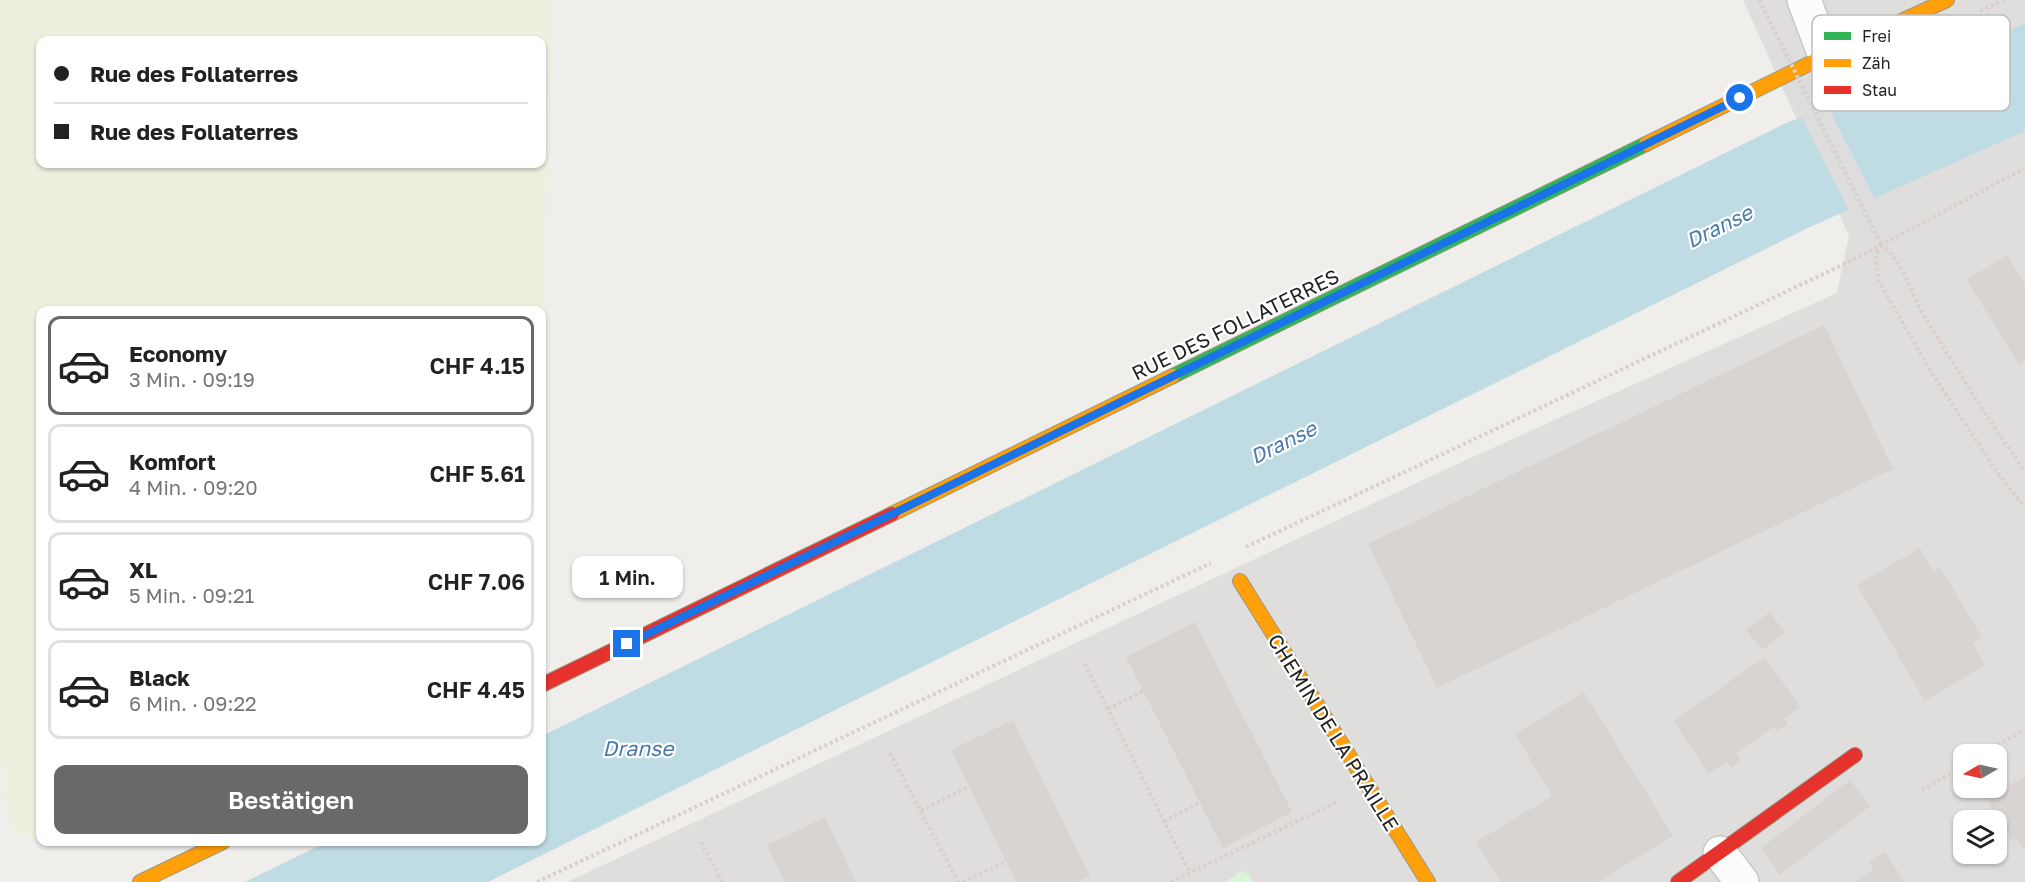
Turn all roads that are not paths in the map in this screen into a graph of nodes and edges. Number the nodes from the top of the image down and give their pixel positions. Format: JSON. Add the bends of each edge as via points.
{"nodes":[{"id":1,"x":1804,"y":0,"type":"edge"},
{"id":2,"x":1947,"y":0,"type":"edge"},
{"id":3,"x":1914,"y":15,"type":"edge"},
{"id":4,"x":1812,"y":21,"type":"edge"},
{"id":5,"x":1812,"y":62,"type":"edge"},
{"id":6,"x":1240,"y":581,"type":"road end"},
{"id":7,"x":546,"y":684,"type":"edge"},
{"id":8,"x":1855,"y":755,"type":"dead end"},
{"id":9,"x":215,"y":846,"type":"edge"},
{"id":10,"x":1720,"y":854,"type":"junction"},
{"id":11,"x":140,"y":882,"type":"edge"},
{"id":12,"x":1428,"y":882,"type":"edge"},
{"id":13,"x":1678,"y":882,"type":"edge"},
{"id":14,"x":1742,"y":882,"type":"edge"}],
"edges":[{"from":1,"to":4,"type":"street"},
{"from":2,"to":3,"type":"street","name":"RUE DES FOLLATERRES"},
{"from":5,"to":7,"type":"street","name":"RUE DES FOLLATERRES"},
{"from":6,"to":12,"type":"street","name":"CHEMIN DE LA PRAILLE"},
{"from":8,"to":10,"type":"street"},
{"from":9,"to":11,"type":"street"},
{"from":10,"to":13,"type":"street"},
{"from":10,"to":14,"type":"street"}]}
